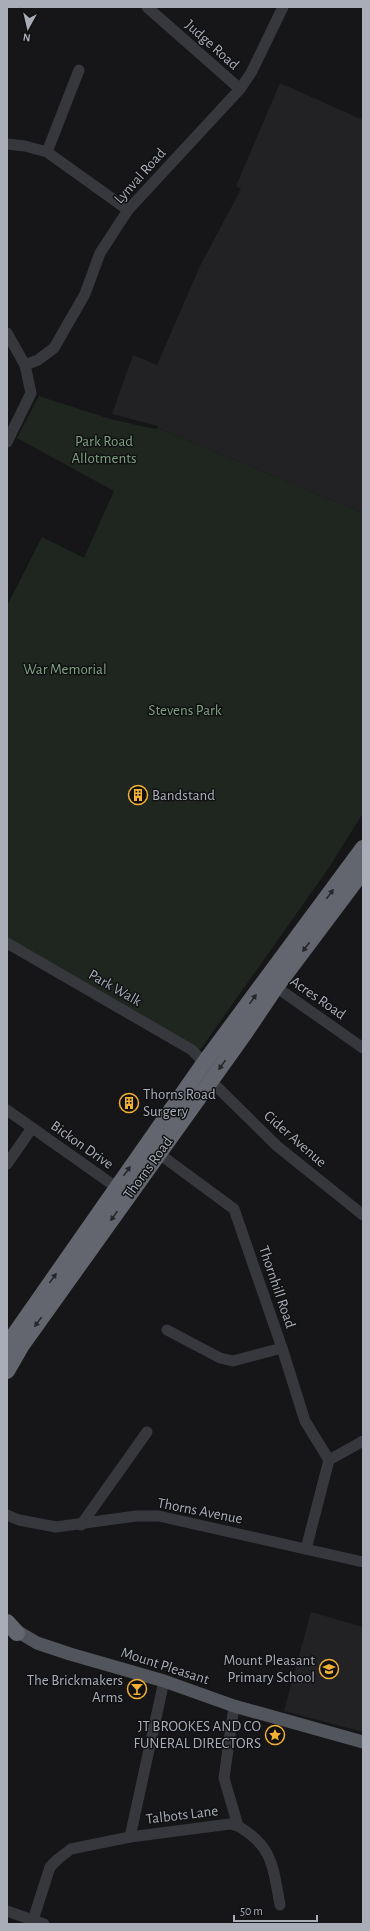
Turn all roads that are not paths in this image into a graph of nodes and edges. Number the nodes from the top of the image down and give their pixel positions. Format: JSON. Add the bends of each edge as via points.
{"nodes":[{"id":1,"x":147,"y":7,"type":"edge"},
{"id":2,"x":284,"y":7,"type":"edge"},
{"id":3,"x":79,"y":70,"type":"dead end"},
{"id":4,"x":240,"y":89,"type":"junction"},
{"id":5,"x":7,"y":144,"type":"edge"},
{"id":6,"x":47,"y":152,"type":"junction"},
{"id":7,"x":128,"y":210,"type":"junction"},
{"id":8,"x":7,"y":333,"type":"edge"},
{"id":9,"x":25,"y":366,"type":"junction"},
{"id":10,"x":7,"y":442,"type":"edge"},
{"id":11,"x":363,"y":848,"type":"edge"},
{"id":12,"x":363,"y":870,"type":"edge"},
{"id":13,"x":7,"y":943,"type":"edge"},
{"id":14,"x":276,"y":987,"type":"junction"},
{"id":15,"x":363,"y":1048,"type":"edge"},
{"id":16,"x":204,"y":1063,"type":"junction"},
{"id":17,"x":211,"y":1081,"type":"junction"},
{"id":18,"x":7,"y":1110,"type":"edge"},
{"id":19,"x":32,"y":1128,"type":"junction"},
{"id":20,"x":158,"y":1154,"type":"junction"},
{"id":21,"x":7,"y":1164,"type":"edge"},
{"id":22,"x":116,"y":1187,"type":"junction"},
{"id":23,"x":363,"y":1215,"type":"edge"},
{"id":24,"x":168,"y":1330,"type":"dead end"},
{"id":25,"x":7,"y":1345,"type":"edge"},
{"id":26,"x":282,"y":1348,"type":"junction"},
{"id":27,"x":7,"y":1370,"type":"edge"},
{"id":28,"x":147,"y":1432,"type":"dead end"},
{"id":29,"x":363,"y":1441,"type":"edge"},
{"id":30,"x":330,"y":1460,"type":"junction"},
{"id":31,"x":7,"y":1514,"type":"edge"},
{"id":32,"x":81,"y":1525,"type":"junction"},
{"id":33,"x":306,"y":1549,"type":"junction"},
{"id":34,"x":363,"y":1562,"type":"edge"},
{"id":35,"x":10,"y":1628,"type":"edge"},
{"id":36,"x":164,"y":1681,"type":"junction"},
{"id":37,"x":234,"y":1706,"type":"junction"},
{"id":38,"x":363,"y":1742,"type":"edge"},
{"id":39,"x":238,"y":1826,"type":"junction"},
{"id":40,"x":130,"y":1837,"type":"junction"},
{"id":41,"x":280,"y":1905,"type":"dead end"},
{"id":42,"x":7,"y":1911,"type":"edge"},
{"id":43,"x":33,"y":1920,"type":"junction"},
{"id":44,"x":44,"y":1924,"type":"edge"}],
"edges":[{"from":1,"to":4,"type":"street","name":"Judge Road"},
{"from":2,"to":4,"type":"street","name":"Lynval Road","via":[[251,73]]},
{"from":3,"to":6,"type":"street"},
{"from":4,"to":7,"type":"street","name":"Lynval Road"},
{"from":5,"to":6,"type":"street"},
{"from":6,"to":7,"type":"street"},
{"from":7,"to":9,"type":"street","name":"Lynval Road","via":[[100,253],[85,294],[54,348]]},
{"from":8,"to":9,"type":"street"},
{"from":9,"to":10,"type":"street","via":[[31,393]]},
{"from":16,"to":11,"type":"highway","name":"Thorns Road","one_way":true},
{"from":12,"to":14,"type":"highway","name":"Thorns Road","one_way":true},
{"from":13,"to":16,"type":"street","name":"Park Walk","via":[[192,1050]]},
{"from":14,"to":15,"type":"street","name":"Acres Road"},
{"from":14,"to":17,"type":"highway","name":"Thorns Road","one_way":true},
{"from":22,"to":16,"type":"highway","name":"Thorns Road","one_way":true},
{"from":17,"to":20,"type":"highway","name":"Thorns Road"},
{"from":17,"to":23,"type":"street","name":"Cider Avenue","via":[[277,1146]]},
{"from":18,"to":19,"type":"street","name":"Bickon Drive"},
{"from":19,"to":21,"type":"street","name":"Bickon Drive"},
{"from":19,"to":22,"type":"street","name":"Bickon Drive"},
{"from":20,"to":26,"type":"street","name":"Thornhill Road","via":[[234,1209]]},
{"from":20,"to":27,"type":"highway","name":"Thorns Road","one_way":true,"via":[[22,1345]]},
{"from":25,"to":22,"type":"highway","name":"Thorns Road","one_way":true},
{"from":24,"to":26,"type":"street","via":[[220,1358],[232,1361]]},
{"from":26,"to":30,"type":"street","name":"Thornhill Road","via":[[305,1421]]},
{"from":28,"to":32,"type":"street"},
{"from":29,"to":30,"type":"street"},
{"from":30,"to":33,"type":"street"},
{"from":31,"to":32,"type":"street","name":"Thorns Avenue","via":[[19,1520],[56,1528]]},
{"from":32,"to":33,"type":"street","name":"Thorns Avenue","via":[[136,1516],[159,1516]]},
{"from":33,"to":34,"type":"street","name":"Thorns Avenue"},
{"from":35,"to":36,"type":"main road","name":"Mount Pleasant","via":[[37,1643]]},
{"from":36,"to":37,"type":"main road","name":"Mount Pleasant"},
{"from":36,"to":40,"type":"street","name":"Talbots Lane"},
{"from":37,"to":38,"type":"main road","name":"Mount Pleasant"},
{"from":37,"to":39,"type":"street","name":"Talbots Lane","via":[[224,1778]]},
{"from":39,"to":40,"type":"street","name":"Talbots Lane","via":[[230,1824]]},
{"from":39,"to":41,"type":"street","name":"Talbots Lane","via":[[258,1840],[268,1853]]},
{"from":40,"to":43,"type":"street","name":"Talbots Lane","via":[[71,1849],[58,1859],[50,1867]]},
{"from":42,"to":43,"type":"street"},
{"from":43,"to":44,"type":"street"}]}
